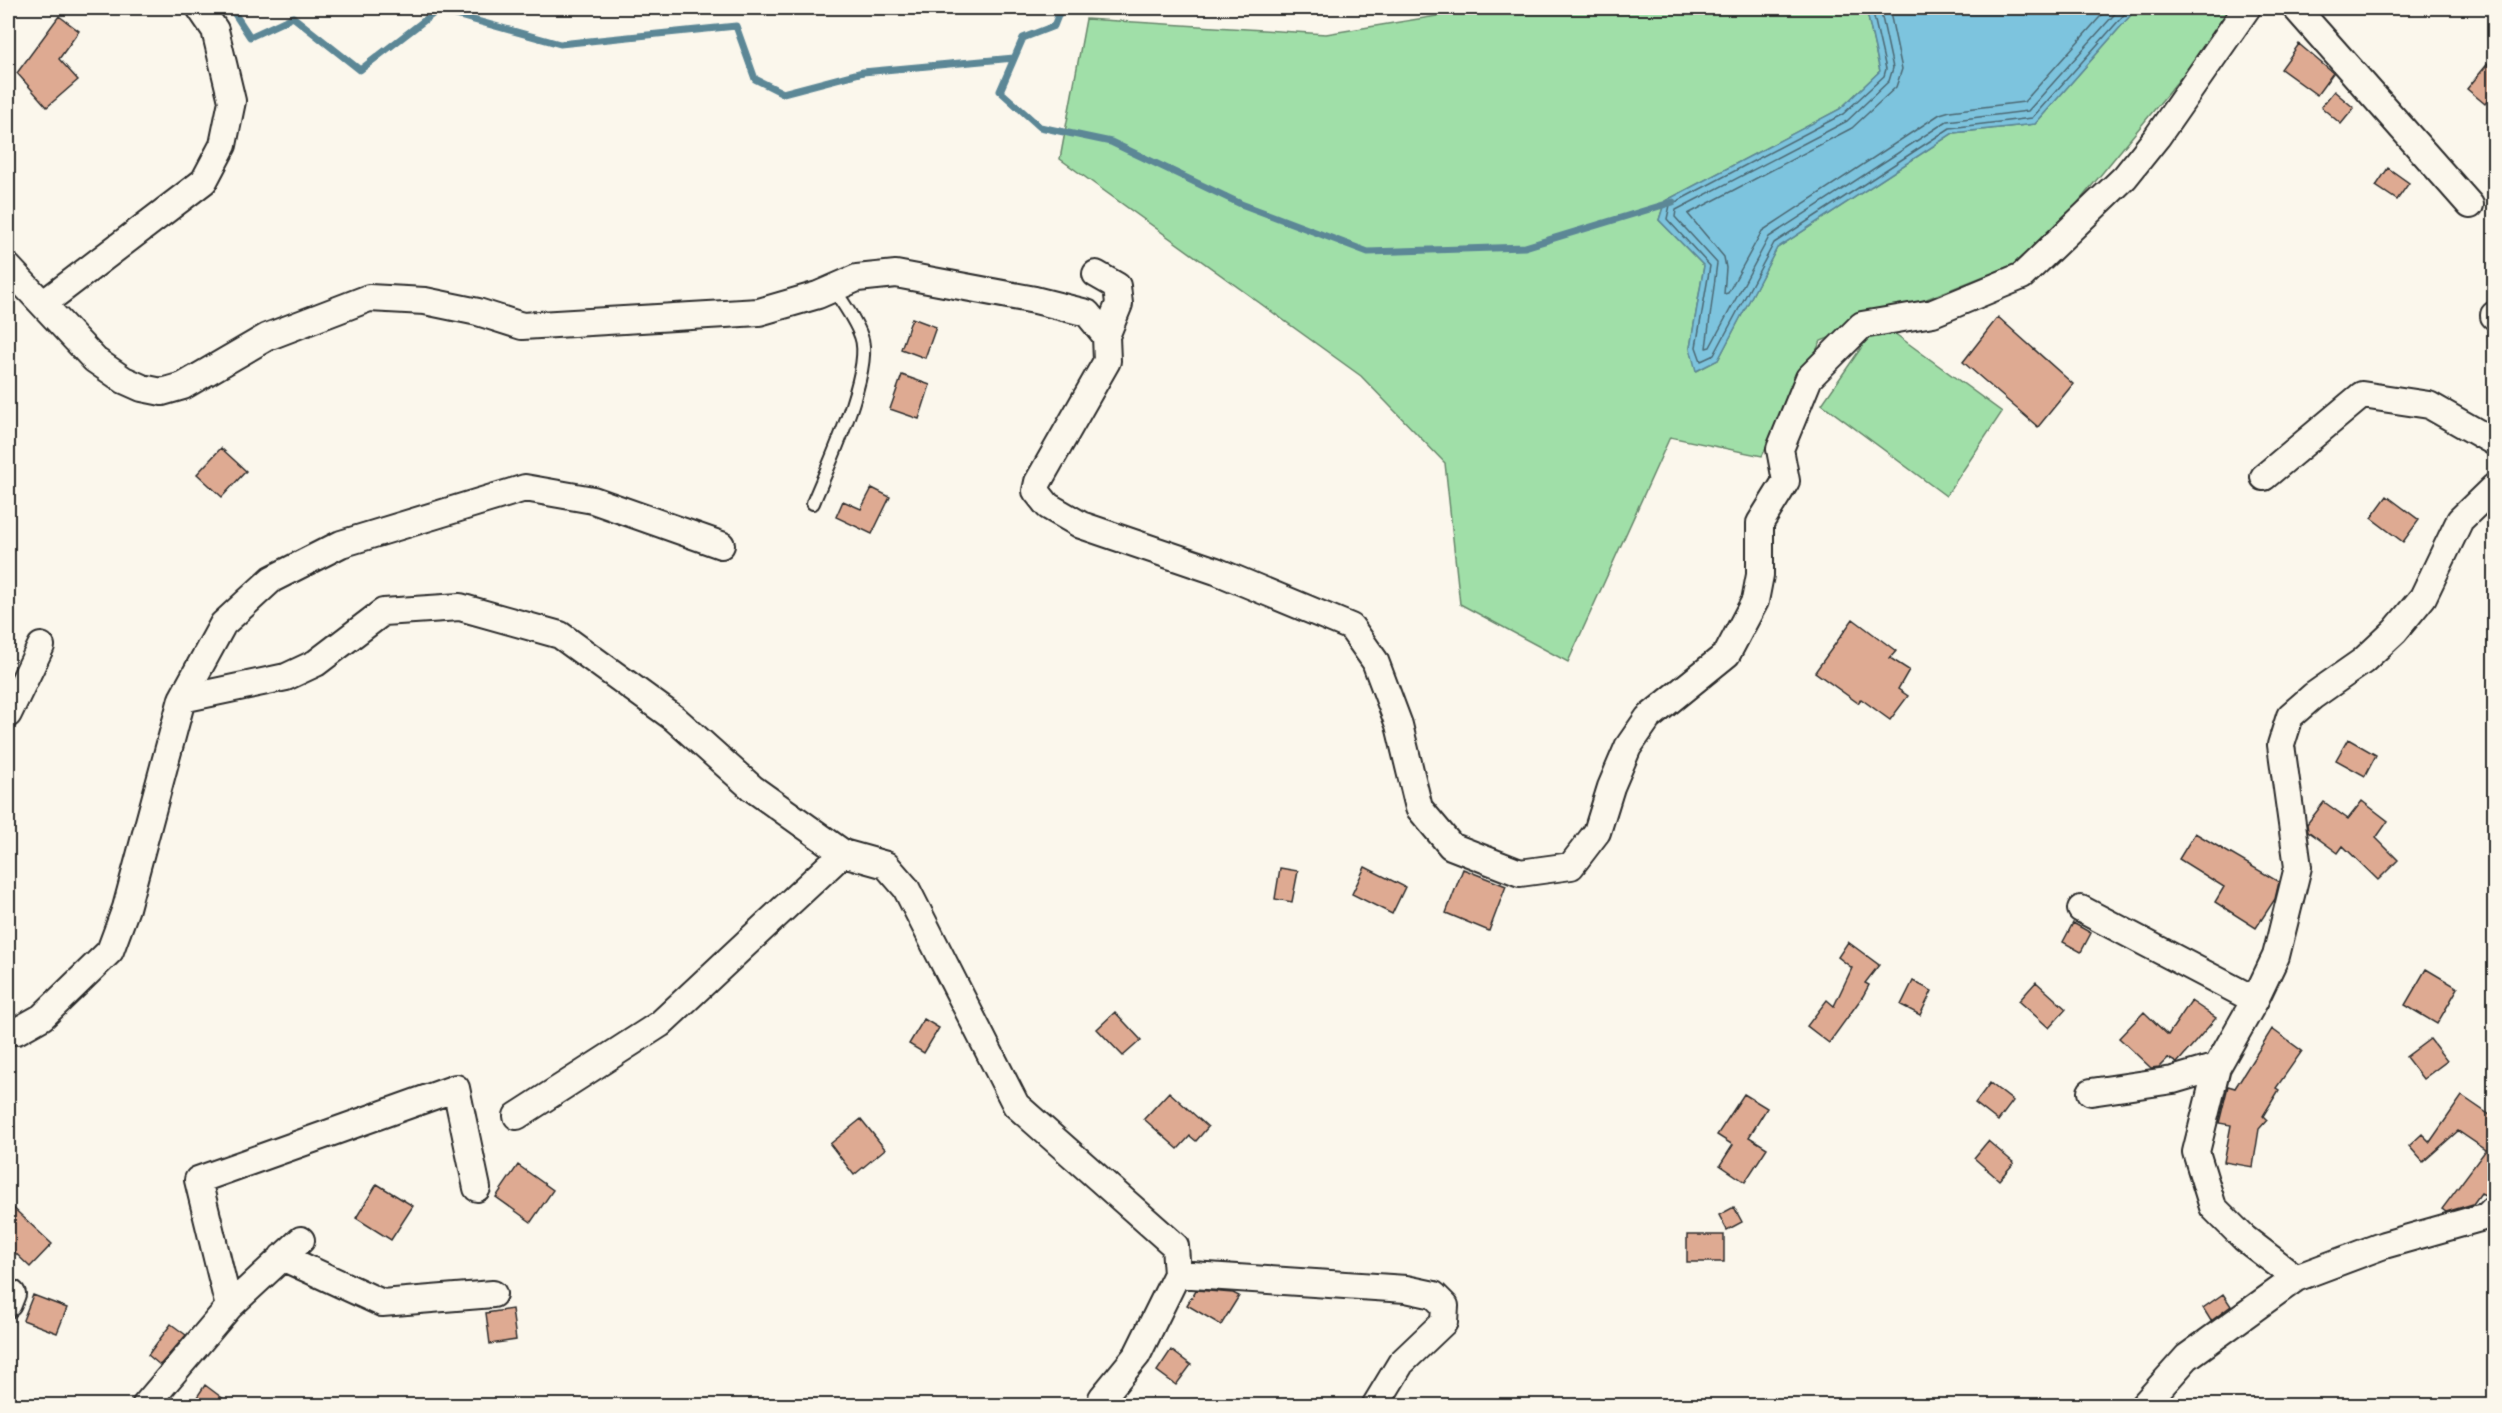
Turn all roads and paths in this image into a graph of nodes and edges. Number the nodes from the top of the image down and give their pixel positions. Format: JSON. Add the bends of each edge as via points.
{"nodes":[{"id":1,"x":200,"y":8,"type":"edge"},
{"id":2,"x":2247,"y":8,"type":"edge"},
{"id":3,"x":2296,"y":8,"type":"edge"},
{"id":4,"x":2470,"y":206,"type":"dead end"},
{"id":5,"x":8,"y":267,"type":"edge"},
{"id":6,"x":1096,"y":274,"type":"dead end"},
{"id":7,"x":833,"y":288,"type":"junction"},
{"id":8,"x":43,"y":304,"type":"junction"},
{"id":9,"x":1106,"y":336,"type":"junction"},
{"id":10,"x":2494,"y":442,"type":"edge"},
{"id":11,"x":2264,"y":477,"type":"dead end"},
{"id":12,"x":2494,"y":487,"type":"edge"},
{"id":13,"x":813,"y":503,"type":"dead end"},
{"id":14,"x":721,"y":545,"type":"dead end"},
{"id":15,"x":41,"y":646,"type":"dead end"},
{"id":16,"x":182,"y":699,"type":"junction"},
{"id":17,"x":8,"y":714,"type":"edge"},
{"id":18,"x":843,"y":853,"type":"junction"},
{"id":19,"x":2082,"y":909,"type":"dead end"},
{"id":20,"x":2255,"y":1000,"type":"junction"},
{"id":21,"x":8,"y":1030,"type":"edge"},
{"id":22,"x":2217,"y":1067,"type":"junction"},
{"id":23,"x":2091,"y":1092,"type":"dead end"},
{"id":24,"x":517,"y":1116,"type":"dead end"},
{"id":25,"x":477,"y":1188,"type":"dead end"},
{"id":26,"x":2494,"y":1209,"type":"edge"},
{"id":27,"x":1178,"y":1274,"type":"junction"},
{"id":28,"x":2296,"y":1278,"type":"junction"},
{"id":29,"x":493,"y":1294,"type":"dead end"},
{"id":30,"x":229,"y":1307,"type":"junction"},
{"id":31,"x":145,"y":1406,"type":"edge"},
{"id":32,"x":1101,"y":1406,"type":"edge"},
{"id":33,"x":1375,"y":1406,"type":"edge"},
{"id":34,"x":2143,"y":1406,"type":"edge"}],
"edges":[{"from":1,"to":8,"type":"street","via":[[214,30],[232,101],[223,145],[204,181]]},
{"from":2,"to":9,"type":"street","via":[[2124,177],[2022,276],[1933,313],[1862,324],[1809,378],[1780,449],[1786,481],[1760,523],[1760,575],[1755,601],[1727,654],[1648,718],[1628,747],[1597,832],[1570,866],[1520,873],[1451,846],[1419,808],[1395,715],[1375,661],[1351,627],[1216,570],[1082,525],[1048,506],[1036,491],[1038,482],[1107,361]]},
{"from":3,"to":4,"type":"street"},
{"from":5,"to":8,"type":"street"},
{"from":6,"to":9,"type":"street","via":[[1117,286],[1119,304]]},
{"from":7,"to":8,"type":"street","via":[[759,312],[522,326],[424,301],[369,298],[267,337],[183,386],[162,392],[124,380],[95,360]]},
{"from":7,"to":9,"type":"street","via":[[857,278],[896,274],[1087,313]]},
{"from":7,"to":13,"type":"lane","via":[[862,338],[863,353],[858,388]]},
{"from":10,"to":11,"type":"street","via":[[2429,405],[2362,395]]},
{"from":12,"to":20,"type":"street","via":[[2460,520],[2423,597],[2395,631],[2363,661],[2290,716],[2283,730],[2281,745],[2298,867],[2276,956]]},
{"from":14,"to":16,"type":"street","via":[[593,500],[525,488],[341,544],[272,579],[223,624]]},
{"from":15,"to":17,"type":"street"},
{"from":16,"to":18,"type":"street","via":[[286,677],[316,663],[382,612],[460,607],[560,635],[674,718],[752,788]]},
{"from":16,"to":21,"type":"street","via":[[129,896],[110,951],[42,1017],[17,1031]]},
{"from":18,"to":24,"type":"street","via":[[660,1024]]},
{"from":18,"to":27,"type":"street","via":[[885,865],[906,888],[1016,1105],[1175,1246]]},
{"from":19,"to":20,"type":"street"},
{"from":20,"to":22,"type":"street"},
{"from":22,"to":23,"type":"street","via":[[2173,1080]]},
{"from":22,"to":28,"type":"street","via":[[2196,1152],[2213,1207],[2244,1238]]},
{"from":25,"to":30,"type":"street","via":[[456,1088],[198,1180]]},
{"from":26,"to":28,"type":"street","via":[[2487,1216],[2384,1245]]},
{"from":27,"to":32,"type":"street","via":[[1137,1355],[1102,1398]]},
{"from":27,"to":33,"type":"street","via":[[1406,1289],[1434,1295],[1445,1306],[1444,1322],[1401,1364]]},
{"from":28,"to":34,"type":"street","via":[[2187,1357]]},
{"from":29,"to":30,"type":"street","via":[[382,1303],[291,1248]]},
{"from":30,"to":31,"type":"street"}]}
